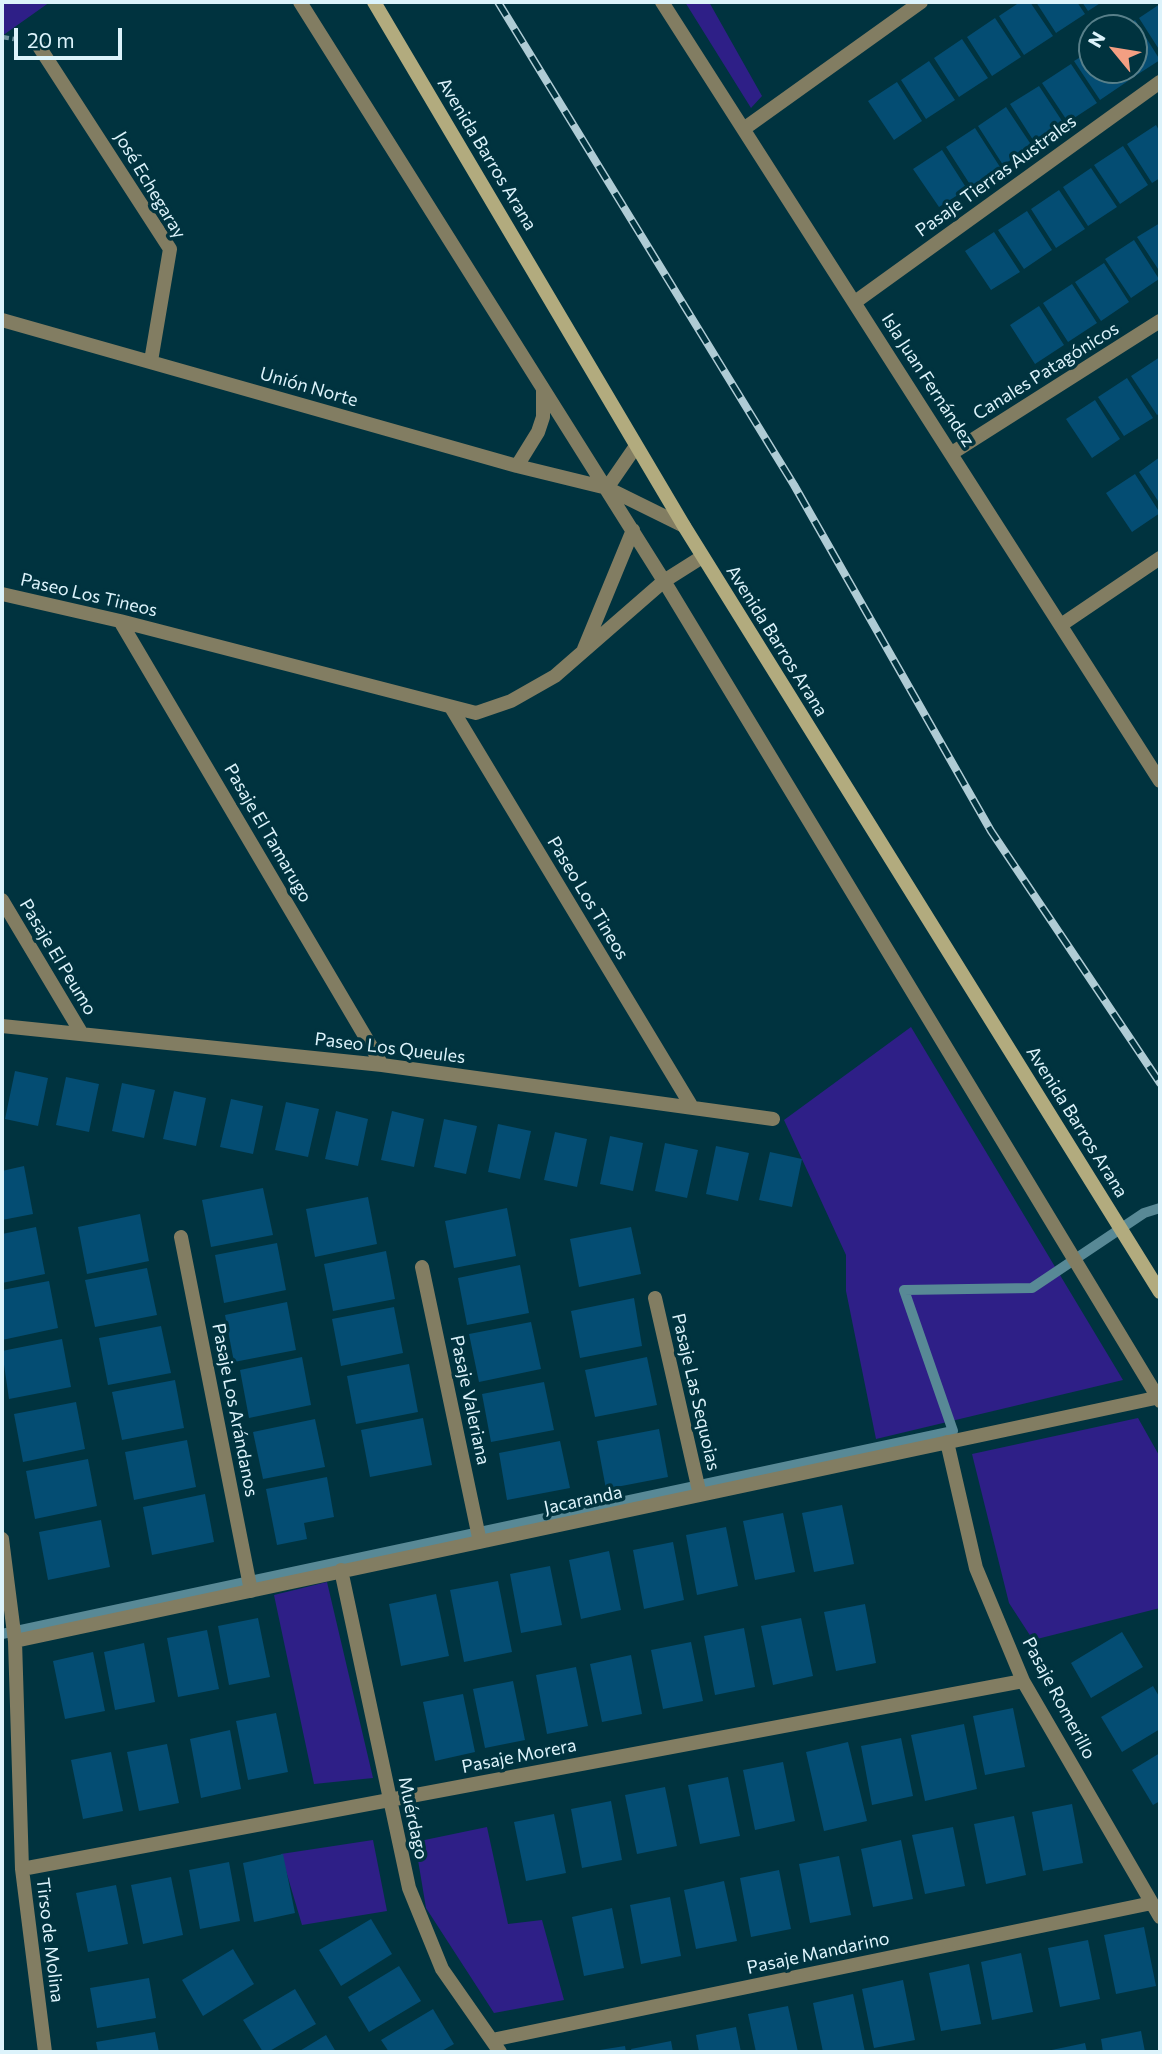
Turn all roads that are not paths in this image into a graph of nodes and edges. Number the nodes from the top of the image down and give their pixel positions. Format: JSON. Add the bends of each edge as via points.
{"nodes":[{"id":1,"x":300,"y":2,"type":"edge"},
{"id":2,"x":374,"y":2,"type":"edge"},
{"id":3,"x":662,"y":2,"type":"edge"},
{"id":4,"x":921,"y":2,"type":"edge"},
{"id":5,"x":38,"y":45,"type":"dead end"},
{"id":6,"x":1160,"y":82,"type":"edge"},
{"id":7,"x":745,"y":128,"type":"junction"},
{"id":8,"x":855,"y":302,"type":"junction"},
{"id":9,"x":2,"y":320,"type":"edge"},
{"id":10,"x":1160,"y":321,"type":"edge"},
{"id":11,"x":151,"y":361,"type":"junction"},
{"id":12,"x":542,"y":385,"type":"junction"},
{"id":13,"x":636,"y":446,"type":"junction"},
{"id":14,"x":952,"y":453,"type":"junction"},
{"id":15,"x":517,"y":466,"type":"junction"},
{"id":16,"x":607,"y":488,"type":"junction"},
{"id":17,"x":684,"y":526,"type":"junction"},
{"id":18,"x":633,"y":530,"type":"junction"},
{"id":19,"x":702,"y":557,"type":"junction"},
{"id":20,"x":1160,"y":558,"type":"edge"},
{"id":21,"x":664,"y":581,"type":"junction"},
{"id":22,"x":2,"y":594,"type":"edge"},
{"id":23,"x":120,"y":621,"type":"junction"},
{"id":24,"x":1061,"y":625,"type":"junction"},
{"id":25,"x":583,"y":652,"type":"junction"},
{"id":26,"x":452,"y":709,"type":"junction"},
{"id":27,"x":1160,"y":780,"type":"edge"},
{"id":28,"x":2,"y":900,"type":"edge"},
{"id":29,"x":2,"y":1026,"type":"edge"},
{"id":30,"x":82,"y":1034,"type":"junction"},
{"id":31,"x":382,"y":1065,"type":"junction"},
{"id":32,"x":692,"y":1107,"type":"junction"},
{"id":33,"x":774,"y":1119,"type":"dead end"},
{"id":34,"x":181,"y":1237,"type":"dead end"},
{"id":35,"x":422,"y":1267,"type":"dead end"},
{"id":36,"x":1160,"y":1292,"type":"edge"},
{"id":37,"x":655,"y":1298,"type":"dead end"},
{"id":38,"x":1160,"y":1398,"type":"edge"},
{"id":39,"x":947,"y":1442,"type":"junction"},
{"id":40,"x":700,"y":1495,"type":"junction"},
{"id":41,"x":2,"y":1539,"type":"edge"},
{"id":42,"x":480,"y":1542,"type":"junction"},
{"id":43,"x":341,"y":1570,"type":"junction"},
{"id":44,"x":251,"y":1591,"type":"junction"},
{"id":45,"x":15,"y":1641,"type":"junction"},
{"id":46,"x":1023,"y":1681,"type":"junction"},
{"id":47,"x":390,"y":1800,"type":"junction"},
{"id":48,"x":22,"y":1869,"type":"junction"},
{"id":49,"x":1152,"y":1902,"type":"junction"},
{"id":50,"x":1160,"y":1917,"type":"edge"},
{"id":51,"x":496,"y":2046,"type":"edge"},
{"id":52,"x":45,"y":2052,"type":"edge"}],
"edges":[{"from":1,"to":12,"type":"street"},
{"from":2,"to":13,"type":"main road","name":"Avenida Barros Arana"},
{"from":3,"to":7,"type":"street","name":"Isla Juan Fernández"},
{"from":4,"to":7,"type":"street"},
{"from":5,"to":11,"type":"street","name":"José Echegaray","via":[[170,249]]},
{"from":6,"to":8,"type":"street","name":"Pasaje Tierras Australes"},
{"from":7,"to":8,"type":"street","name":"Isla Juan Fernández"},
{"from":8,"to":14,"type":"street","name":"Isla Juan Fernández"},
{"from":9,"to":11,"type":"street","name":"Unión Norte"},
{"from":10,"to":14,"type":"street","name":"Canales Patagónicos"},
{"from":11,"to":15,"type":"street","name":"Unión Norte"},
{"from":12,"to":15,"type":"street","via":[[543,417]]},
{"from":12,"to":16,"type":"street"},
{"from":13,"to":16,"type":"street"},
{"from":13,"to":17,"type":"main road","name":"Avenida Barros Arana"},
{"from":14,"to":24,"type":"street","name":"Isla Juan Fernández"},
{"from":15,"to":16,"type":"street","name":"Unión Norte"},
{"from":16,"to":17,"type":"street","name":"Unión Norte"},
{"from":16,"to":18,"type":"street"},
{"from":17,"to":19,"type":"main road","name":"Avenida Barros Arana"},
{"from":18,"to":21,"type":"street"},
{"from":18,"to":25,"type":"street","name":"Paseo Los Tineos"},
{"from":19,"to":21,"type":"street","name":"Paseo Los Tineos"},
{"from":19,"to":36,"type":"main road","name":"Avenida Barros Arana"},
{"from":20,"to":24,"type":"street"},
{"from":21,"to":25,"type":"street","name":"Paseo Los Tineos"},
{"from":21,"to":38,"type":"street"},
{"from":22,"to":23,"type":"street","name":"Paseo Los Tineos"},
{"from":23,"to":26,"type":"street","name":"Paseo Los Tineos"},
{"from":23,"to":31,"type":"street","name":"Pasaje El Tamarugo"},
{"from":24,"to":27,"type":"street","name":"Isla Juan Fernández"},
{"from":25,"to":26,"type":"street","name":"Paseo Los Tineos","via":[[555,676],[511,701],[476,713]]},
{"from":26,"to":32,"type":"street","name":"Paseo Los Tineos"},
{"from":28,"to":30,"type":"street","name":"Pasaje El Peumo"},
{"from":29,"to":30,"type":"street","name":"Paseo Los Queules"},
{"from":30,"to":31,"type":"street","name":"Paseo Los Queules"},
{"from":31,"to":32,"type":"street","name":"Paseo Los Queules"},
{"from":32,"to":33,"type":"street","name":"Paseo Los Queules"},
{"from":34,"to":44,"type":"street","name":"Pasaje Los Arándanos"},
{"from":35,"to":42,"type":"street","name":"Pasaje Valeriana"},
{"from":37,"to":40,"type":"street","name":"Pasaje Las Sequoias"},
{"from":38,"to":39,"type":"street","name":"Jacaranda"},
{"from":39,"to":40,"type":"street","name":"Jacaranda"},
{"from":39,"to":46,"type":"street","name":"Pasaje Romerillo","via":[[976,1569]]},
{"from":40,"to":42,"type":"street","name":"Jacaranda"},
{"from":41,"to":45,"type":"street","name":"Tirso de Molina"},
{"from":42,"to":43,"type":"street","name":"Jacaranda"},
{"from":43,"to":44,"type":"street","name":"Jacaranda"},
{"from":43,"to":47,"type":"street","name":"Muérdago"},
{"from":44,"to":45,"type":"street","name":"Jacaranda"},
{"from":45,"to":48,"type":"street","name":"Tirso de Molina"},
{"from":46,"to":47,"type":"street","name":"Pasaje Morera"},
{"from":46,"to":49,"type":"street","name":"Pasaje Romerillo"},
{"from":47,"to":48,"type":"street","name":"Pasaje Morera"},
{"from":47,"to":51,"type":"street","name":"Muérdago","via":[[409,1888],[442,1969]]},
{"from":48,"to":52,"type":"street","name":"Tirso de Molina"},
{"from":49,"to":50,"type":"street","name":"Pasaje Romerillo"},
{"from":49,"to":51,"type":"street","name":"Pasaje Mandarino"}]}
